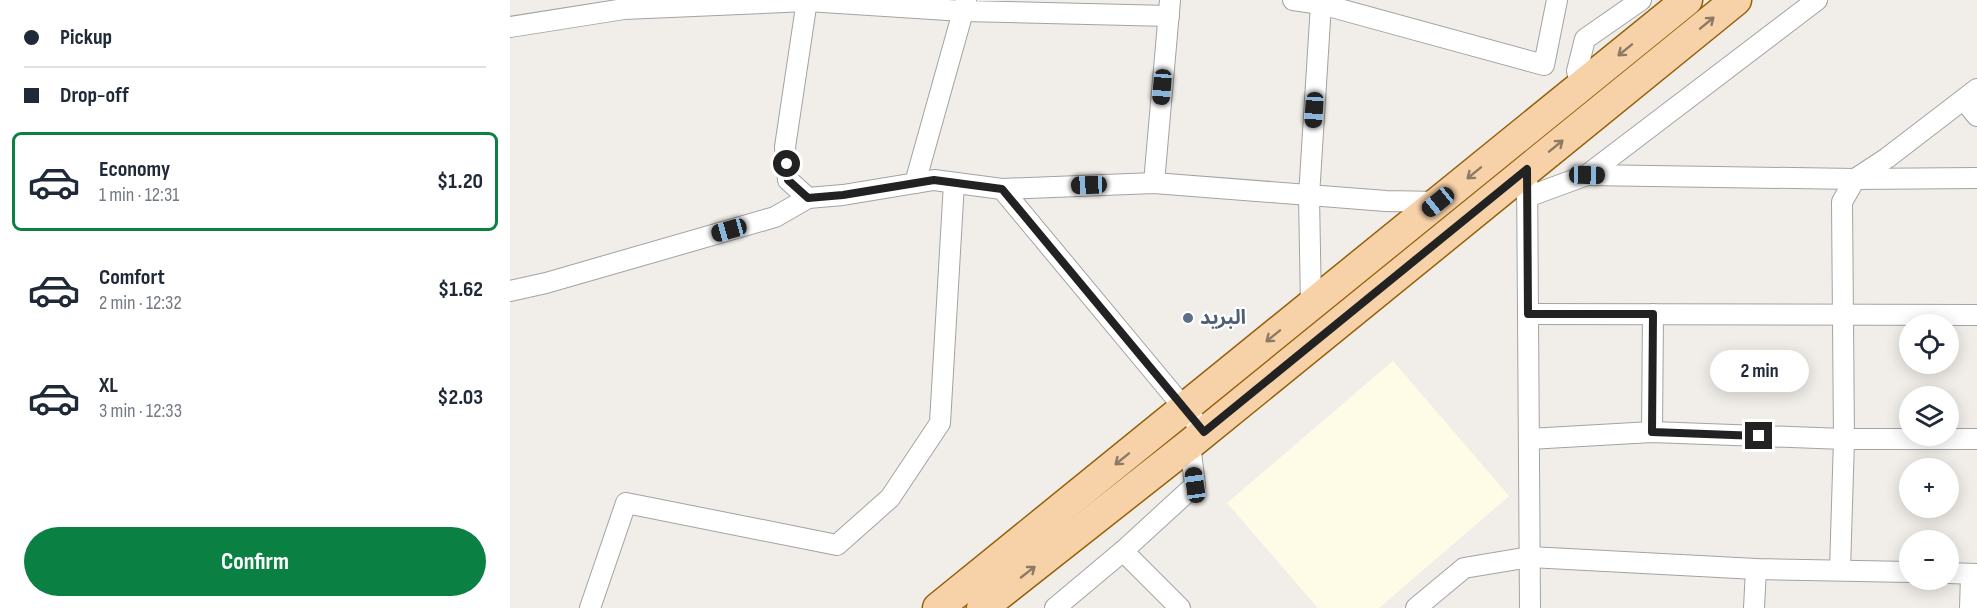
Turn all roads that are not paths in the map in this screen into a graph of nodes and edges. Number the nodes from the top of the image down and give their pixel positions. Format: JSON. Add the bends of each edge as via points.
{"nodes":[{"id":1,"x":807,"y":0,"type":"edge"},
{"id":2,"x":1293,"y":0,"type":"edge"},
{"id":3,"x":1557,"y":0,"type":"edge"},
{"id":4,"x":1641,"y":0,"type":"edge"},
{"id":5,"x":1687,"y":0,"type":"edge"},
{"id":6,"x":1736,"y":0,"type":"edge"},
{"id":7,"x":1817,"y":0,"type":"edge"},
{"id":8,"x":1321,"y":4,"type":"junction"},
{"id":9,"x":964,"y":6,"type":"edge"},
{"id":10,"x":1169,"y":8,"type":"edge"},
{"id":11,"x":510,"y":27,"type":"edge"},
{"id":12,"x":1544,"y":65,"type":"junction"},
{"id":13,"x":1579,"y":78,"type":"junction"},
{"id":14,"x":1970,"y":95,"type":"edge"},
{"id":15,"x":1977,"y":116,"type":"edge"},
{"id":16,"x":1587,"y":175,"type":"junction"},
{"id":17,"x":1977,"y":178,"type":"edge"},
{"id":18,"x":1855,"y":179,"type":"junction"},
{"id":19,"x":915,"y":183,"type":"junction"},
{"id":20,"x":954,"y":183,"type":"junction"},
{"id":21,"x":1154,"y":183,"type":"junction"},
{"id":22,"x":1527,"y":183,"type":"junction"},
{"id":23,"x":1002,"y":189,"type":"junction"},
{"id":24,"x":1309,"y":196,"type":"junction"},
{"id":25,"x":808,"y":198,"type":"junction"},
{"id":26,"x":1438,"y":202,"type":"junction"},
{"id":27,"x":510,"y":291,"type":"edge"},
{"id":28,"x":1311,"y":305,"type":"junction"},
{"id":29,"x":1528,"y":314,"type":"junction"},
{"id":30,"x":1653,"y":314,"type":"junction"},
{"id":31,"x":1843,"y":314,"type":"junction"},
{"id":32,"x":1977,"y":315,"type":"edge"},
{"id":33,"x":1185,"y":408,"type":"junction"},
{"id":34,"x":1652,"y":432,"type":"junction"},
{"id":35,"x":1197,"y":438,"type":"junction"},
{"id":36,"x":1529,"y":439,"type":"junction"},
{"id":37,"x":1844,"y":439,"type":"junction"},
{"id":38,"x":1977,"y":439,"type":"edge"},
{"id":39,"x":1124,"y":551,"type":"junction"},
{"id":40,"x":1530,"y":557,"type":"junction"},
{"id":41,"x":1756,"y":569,"type":"junction"},
{"id":42,"x":1840,"y":570,"type":"junction"},
{"id":43,"x":1899,"y":572,"type":"edge"},
{"id":44,"x":1959,"y":573,"type":"edge"},
{"id":45,"x":1974,"y":574,"type":"edge"},
{"id":46,"x":590,"y":608,"type":"edge"},
{"id":47,"x":938,"y":608,"type":"edge"},
{"id":48,"x":982,"y":608,"type":"edge"},
{"id":49,"x":1055,"y":608,"type":"edge"},
{"id":50,"x":1180,"y":608,"type":"edge"},
{"id":51,"x":1416,"y":608,"type":"edge"},
{"id":52,"x":1530,"y":608,"type":"edge"},
{"id":53,"x":1754,"y":608,"type":"edge"},
{"id":54,"x":1970,"y":608,"type":"edge"}],
"edges":[{"from":1,"to":9,"type":"street"},
{"from":1,"to":11,"type":"street","via":[[624,9]]},
{"from":1,"to":25,"type":"street","via":[[785,147],[788,180]]},
{"from":2,"to":8,"type":"street"},
{"from":3,"to":12,"type":"street"},
{"from":4,"to":13,"type":"street","via":[[1585,39]]},
{"from":5,"to":13,"type":"main road","one_way":true},
{"from":22,"to":6,"type":"main road","one_way":true},
{"from":7,"to":16,"type":"street"},
{"from":8,"to":12,"type":"street"},
{"from":8,"to":24,"type":"street"},
{"from":9,"to":10,"type":"street"},
{"from":9,"to":19,"type":"street"},
{"from":10,"to":21,"type":"street"},
{"from":12,"to":13,"type":"street"},
{"from":13,"to":26,"type":"main road","one_way":true},
{"from":14,"to":15,"type":"street"},
{"from":14,"to":18,"type":"street"},
{"from":16,"to":18,"type":"street"},
{"from":16,"to":22,"type":"street"},
{"from":17,"to":18,"type":"street"},
{"from":18,"to":31,"type":"street","via":[[1842,202]]},
{"from":19,"to":20,"type":"street"},
{"from":19,"to":25,"type":"street"},
{"from":20,"to":23,"type":"street"},
{"from":20,"to":46,"type":"street","via":[[940,423],[890,498],[837,545],[626,503]]},
{"from":21,"to":23,"type":"street"},
{"from":21,"to":24,"type":"street"},
{"from":22,"to":29,"type":"street"},
{"from":22,"to":35,"type":"main road"},
{"from":23,"to":33,"type":"street"},
{"from":24,"to":26,"type":"street"},
{"from":24,"to":28,"type":"street"},
{"from":25,"to":27,"type":"street","via":[[775,217]]},
{"from":26,"to":28,"type":"main road"},
{"from":28,"to":33,"type":"main road","one_way":true},
{"from":29,"to":30,"type":"street"},
{"from":29,"to":36,"type":"street"},
{"from":30,"to":31,"type":"street"},
{"from":30,"to":34,"type":"street"},
{"from":31,"to":32,"type":"street"},
{"from":31,"to":37,"type":"street"},
{"from":33,"to":35,"type":"street"},
{"from":33,"to":47,"type":"main road","one_way":true},
{"from":34,"to":36,"type":"street"},
{"from":34,"to":37,"type":"street"},
{"from":35,"to":39,"type":"street","via":[[1195,485]]},
{"from":48,"to":35,"type":"main road","one_way":true},
{"from":36,"to":40,"type":"street"},
{"from":37,"to":38,"type":"street"},
{"from":37,"to":42,"type":"street"},
{"from":39,"to":49,"type":"street"},
{"from":39,"to":50,"type":"street"},
{"from":40,"to":41,"type":"street"},
{"from":40,"to":51,"type":"street","via":[[1464,568]]},
{"from":40,"to":52,"type":"street"},
{"from":41,"to":42,"type":"street"},
{"from":41,"to":53,"type":"street"},
{"from":42,"to":43,"type":"street"},
{"from":44,"to":45,"type":"street"},
{"from":45,"to":54,"type":"street"}]}
